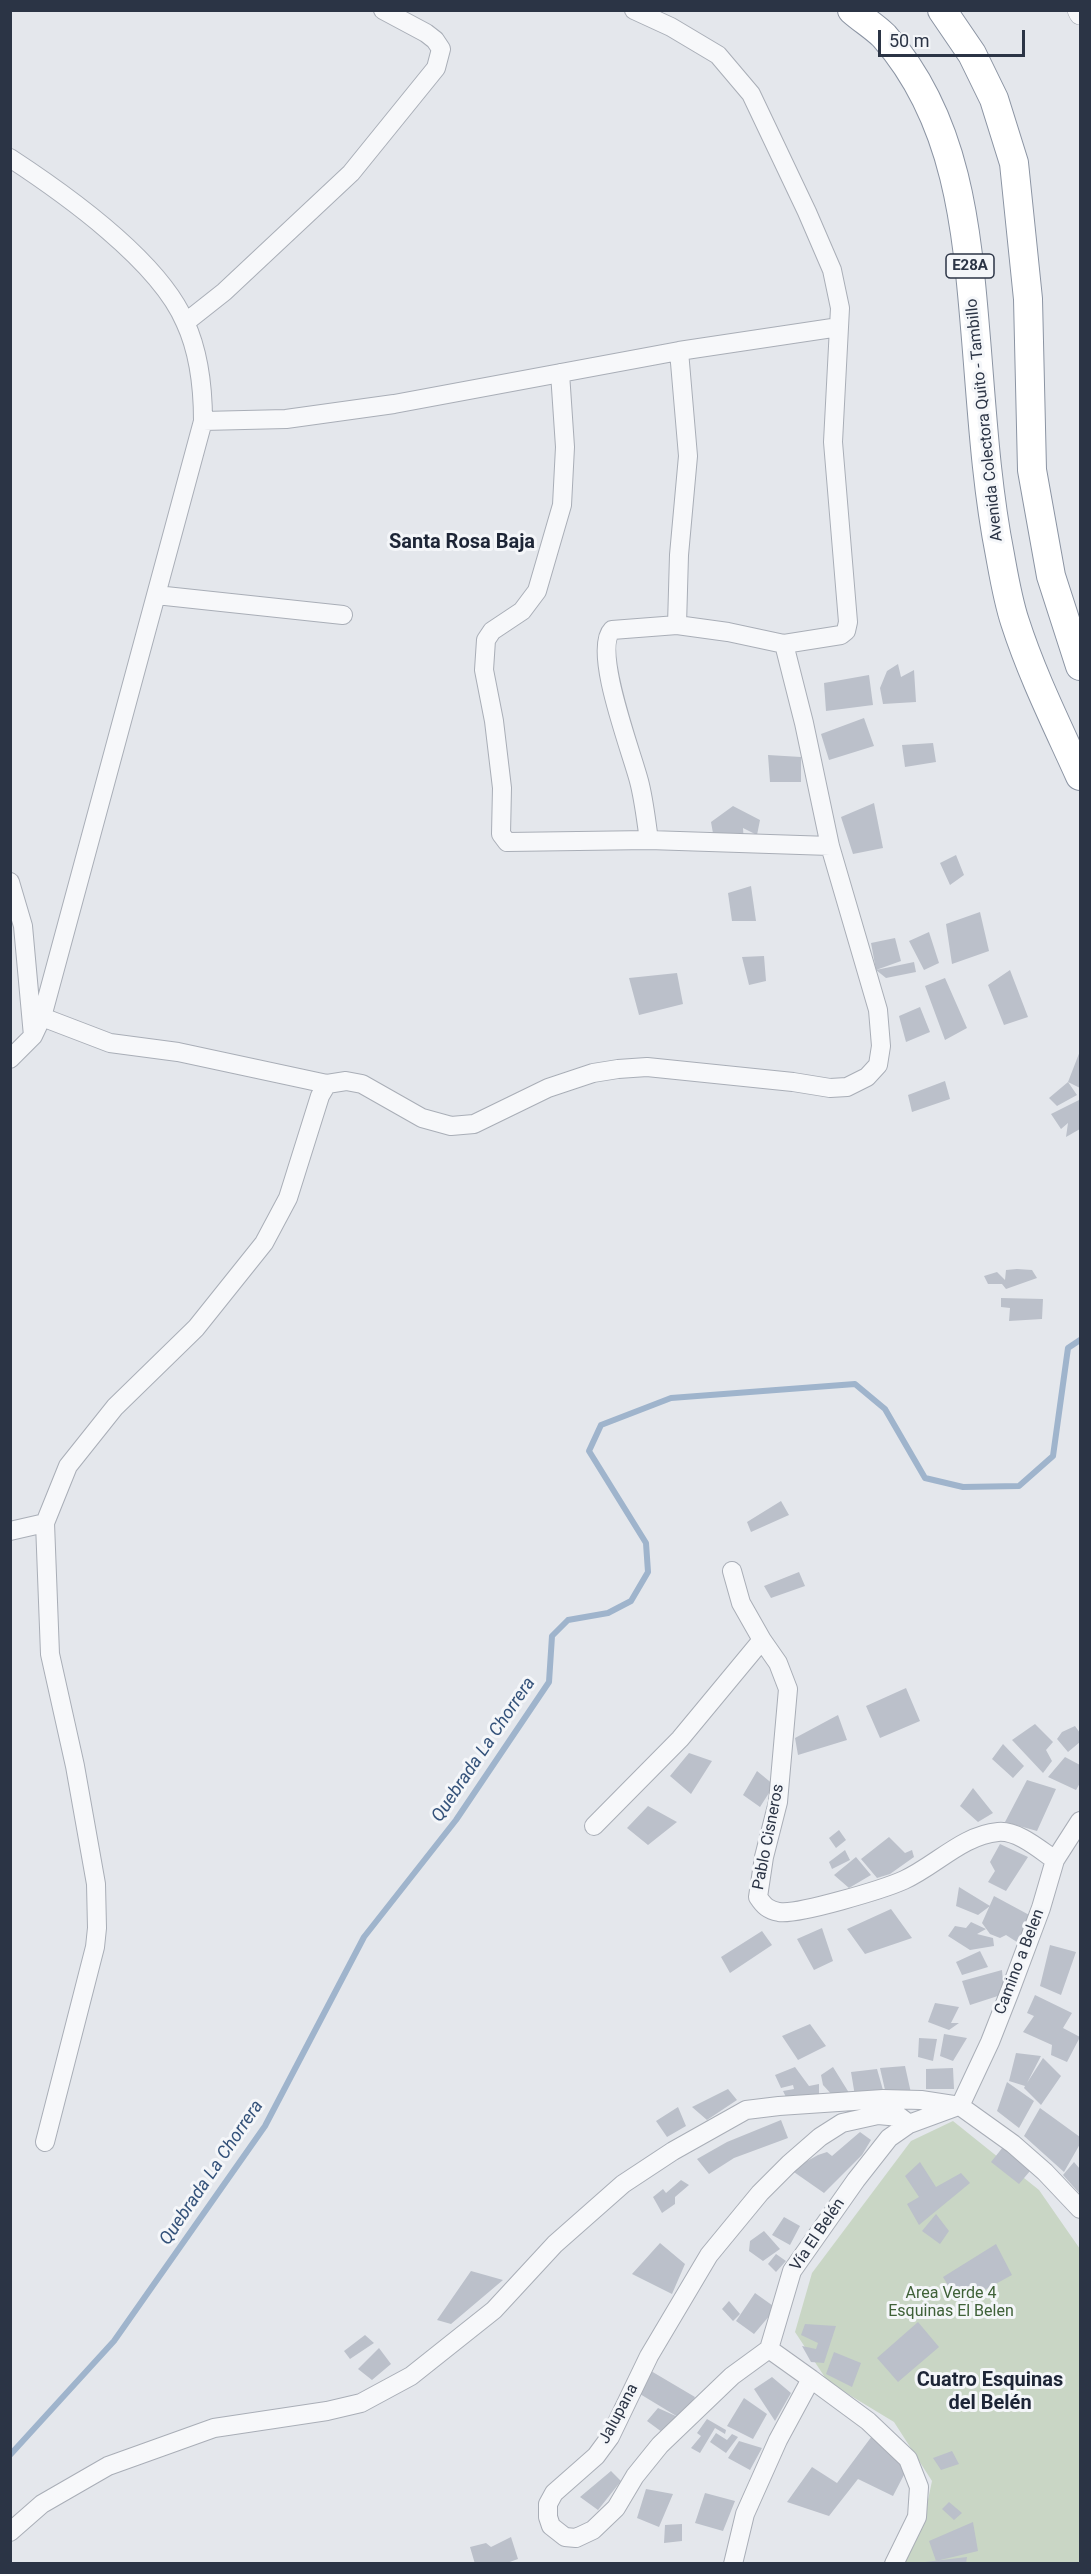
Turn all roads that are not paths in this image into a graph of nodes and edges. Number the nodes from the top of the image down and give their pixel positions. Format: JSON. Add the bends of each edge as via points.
{"nodes":[{"id":1,"x":383,"y":10,"type":"edge"},
{"id":2,"x":634,"y":10,"type":"edge"},
{"id":3,"x":852,"y":10,"type":"edge"},
{"id":4,"x":942,"y":10,"type":"edge"},
{"id":5,"x":10,"y":158,"type":"edge"},
{"id":6,"x":186,"y":322,"type":"junction"},
{"id":7,"x":839,"y":327,"type":"junction"},
{"id":8,"x":679,"y":351,"type":"junction"},
{"id":9,"x":560,"y":373,"type":"junction"},
{"id":10,"x":203,"y":421,"type":"junction"},
{"id":11,"x":156,"y":595,"type":"junction"},
{"id":12,"x":343,"y":615,"type":"dead end"},
{"id":13,"x":677,"y":626,"type":"junction"},
{"id":14,"x":784,"y":644,"type":"junction"},
{"id":15,"x":1080,"y":666,"type":"edge"},
{"id":16,"x":1080,"y":776,"type":"edge"},
{"id":17,"x":649,"y":840,"type":"junction"},
{"id":18,"x":830,"y":846,"type":"junction"},
{"id":19,"x":10,"y":882,"type":"edge"},
{"id":20,"x":42,"y":1017,"type":"junction"},
{"id":21,"x":33,"y":1036,"type":"junction"},
{"id":22,"x":10,"y":1059,"type":"edge"},
{"id":23,"x":327,"y":1084,"type":"junction"},
{"id":24,"x":45,"y":1523,"type":"junction"},
{"id":25,"x":10,"y":1531,"type":"edge"},
{"id":26,"x":732,"y":1571,"type":"dead end"},
{"id":27,"x":762,"y":1640,"type":"junction"},
{"id":28,"x":1080,"y":1821,"type":"edge"},
{"id":29,"x":594,"y":1826,"type":"dead end"},
{"id":30,"x":1054,"y":1860,"type":"junction"},
{"id":31,"x":960,"y":2106,"type":"junction"},
{"id":32,"x":909,"y":2124,"type":"junction"},
{"id":33,"x":45,"y":2142,"type":"dead end"},
{"id":34,"x":1080,"y":2209,"type":"edge"},
{"id":35,"x":769,"y":2349,"type":"junction"},
{"id":36,"x":811,"y":2379,"type":"junction"},
{"id":37,"x":10,"y":2532,"type":"edge"},
{"id":38,"x":733,"y":2564,"type":"edge"},
{"id":39,"x":894,"y":2564,"type":"edge"}],
"edges":[{"from":1,"to":6,"type":"street","via":[[435,40],[441,49],[436,68],[351,173],[224,292]]},
{"from":2,"to":7,"type":"street","via":[[718,55],[751,94],[832,270],[840,308]]},
{"from":3,"to":16,"type":"highway","name":"Avenida Colectora Quito - Tambillo","number":"E28A","via":[[883,35],[909,68],[956,176],[968,249],[985,453],[999,554],[1014,620]]},
{"from":4,"to":15,"type":"highway","via":[[972,54],[994,99],[1014,163],[1028,299],[1032,470],[1051,576]]},
{"from":5,"to":6,"type":"street","via":[[112,235],[146,266]]},
{"from":6,"to":10,"type":"street","via":[[200,371]]},
{"from":7,"to":8,"type":"street"},
{"from":7,"to":14,"type":"street","via":[[833,442],[846,631]]},
{"from":8,"to":9,"type":"street"},
{"from":8,"to":13,"type":"street","via":[[688,456]]},
{"from":9,"to":10,"type":"street","via":[[394,404],[286,419]]},
{"from":9,"to":17,"type":"street","via":[[565,447],[562,505],[537,591],[522,610],[492,631],[486,640],[484,670],[501,777],[501,834],[507,842]]},
{"from":10,"to":11,"type":"street"},
{"from":11,"to":12,"type":"street"},
{"from":11,"to":20,"type":"street"},
{"from":13,"to":14,"type":"street"},
{"from":13,"to":17,"type":"street","via":[[612,630],[605,646],[623,732],[639,781]]},
{"from":14,"to":18,"type":"street"},
{"from":17,"to":18,"type":"street"},
{"from":18,"to":23,"type":"street","via":[[878,1010],[881,1046],[878,1065],[867,1077],[847,1087],[646,1067],[618,1069],[548,1088],[474,1124],[451,1126],[422,1119],[362,1083]]},
{"from":19,"to":21,"type":"street","via":[[23,926]]},
{"from":20,"to":21,"type":"street"},
{"from":20,"to":23,"type":"street","via":[[110,1043],[178,1052]]},
{"from":21,"to":22,"type":"street"},
{"from":23,"to":24,"type":"street","via":[[288,1198],[264,1243],[196,1328],[116,1407],[68,1466]]},
{"from":24,"to":25,"type":"street"},
{"from":24,"to":33,"type":"street","via":[[50,1654],[96,1884],[97,1928]]},
{"from":26,"to":27,"type":"street","name":"Pablo Cisneros","via":[[741,1603]]},
{"from":27,"to":29,"type":"street","via":[[680,1739]]},
{"from":27,"to":30,"type":"street","name":"Pablo Cisneros","via":[[778,1663],[788,1689],[778,1802],[758,1897],[765,1907],[782,1912],[864,1894],[904,1880],[970,1840],[996,1832],[1007,1832],[1034,1845]]},
{"from":28,"to":30,"type":"street","name":"Camino a Belen"},
{"from":30,"to":31,"type":"street","name":"Camino a Belen","via":[[1010,1991]]},
{"from":31,"to":32,"type":"street","name":"Vía El Belén"},
{"from":31,"to":34,"type":"street","via":[[1013,2144]]},
{"from":31,"to":37,"type":"street","via":[[883,2099],[746,2110],[623,2184],[555,2244],[494,2310],[411,2376],[361,2403],[214,2428],[108,2466],[42,2504]]},
{"from":32,"to":35,"type":"street","name":"Vía El Belén","via":[[889,2138],[792,2271]]},
{"from":32,"to":35,"type":"street","name":"Jalupana","via":[[900,2117],[878,2115],[842,2123],[820,2137],[760,2193],[709,2255],[648,2356],[610,2437],[596,2456],[554,2493],[548,2504],[551,2526],[566,2537],[576,2538],[593,2530],[616,2508],[660,2445],[732,2376]]},
{"from":35,"to":36,"type":"street"},
{"from":36,"to":38,"type":"street","via":[[745,2514]]},
{"from":36,"to":39,"type":"street","via":[[868,2421],[908,2459],[919,2487],[917,2517]]}]}
